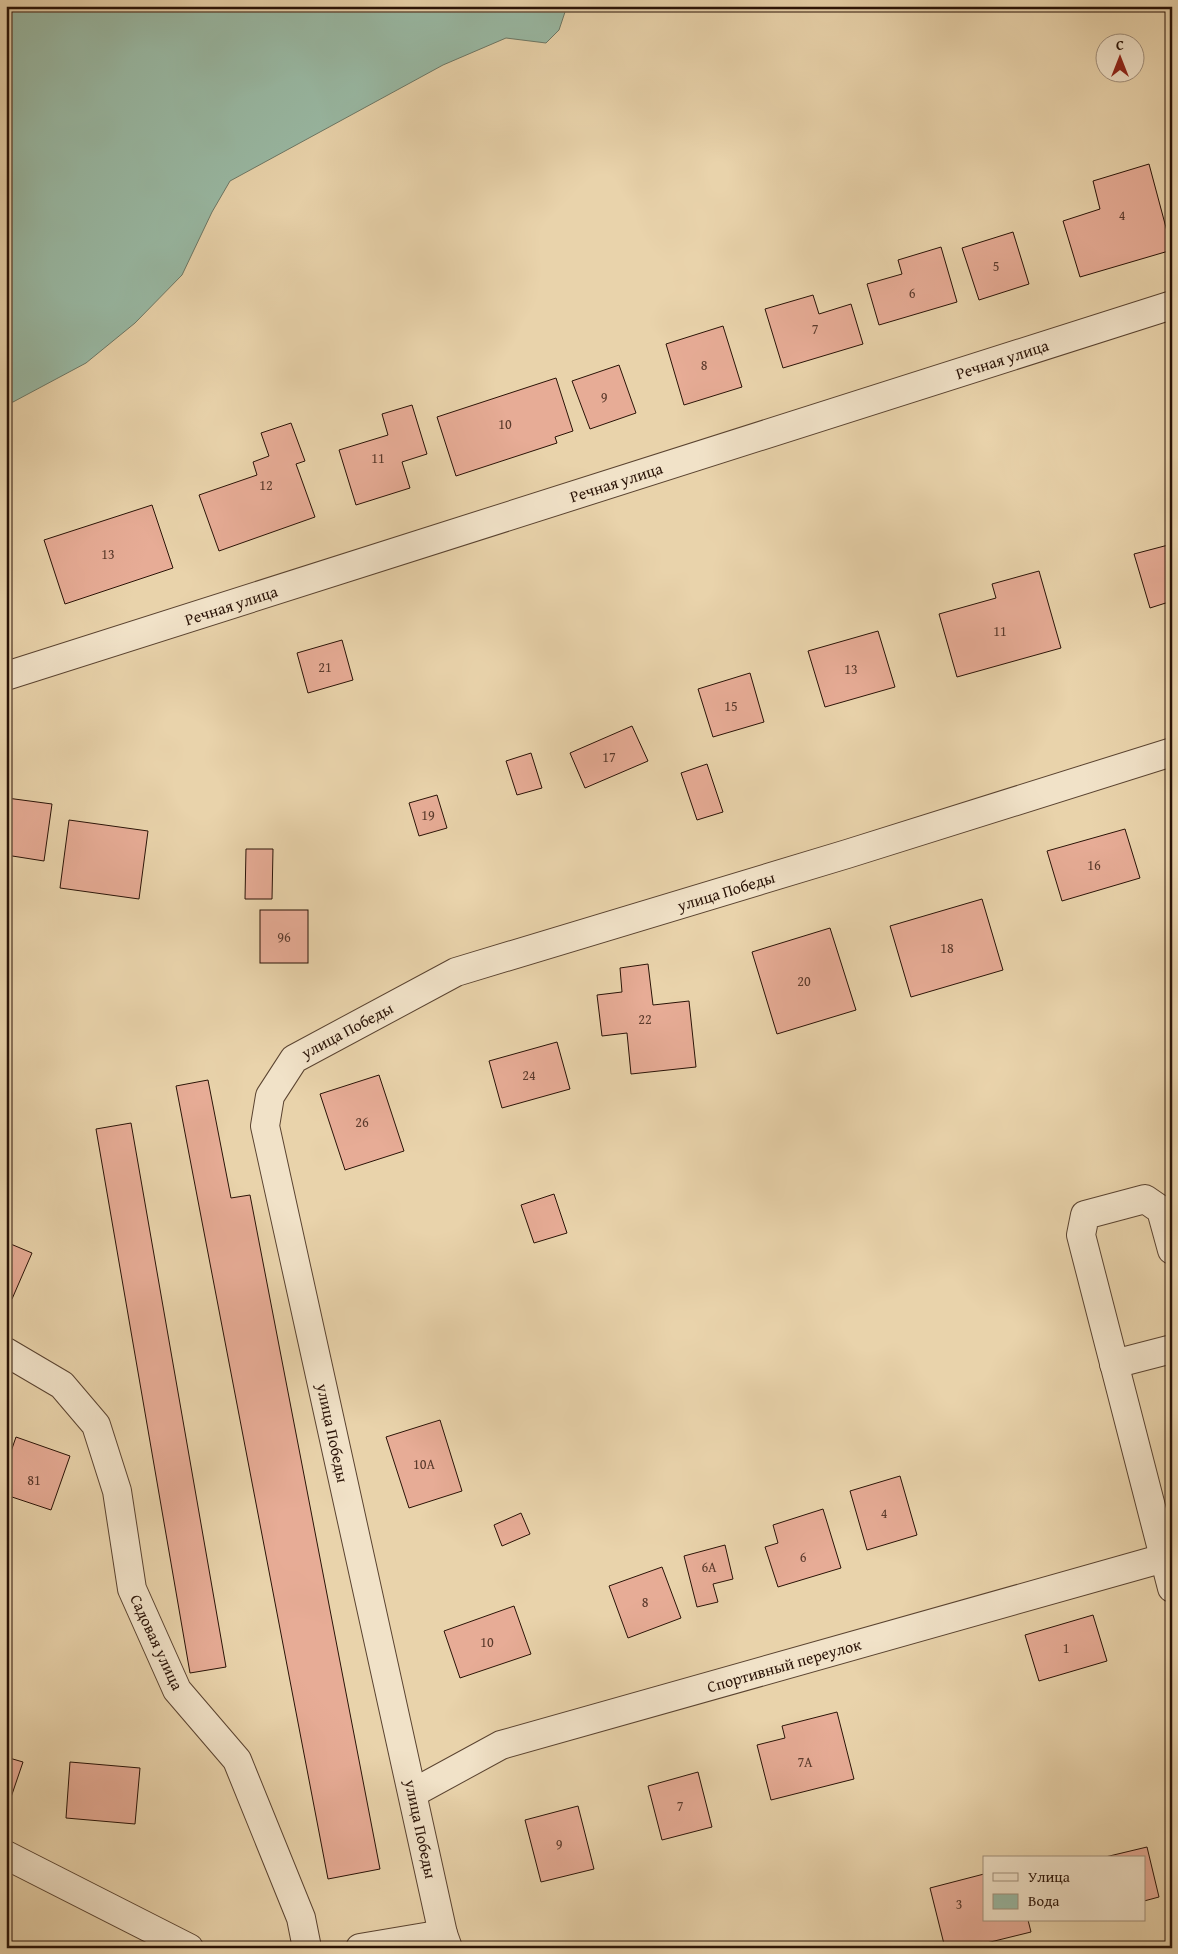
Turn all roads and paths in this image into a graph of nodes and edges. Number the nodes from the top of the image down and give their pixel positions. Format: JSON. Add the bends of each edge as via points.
{"nodes":[{"id":1,"x":1172,"y":305,"type":"edge"},
{"id":2,"x":6,"y":676,"type":"edge"},
{"id":3,"x":1172,"y":752,"type":"edge"},
{"id":4,"x":1172,"y":1250,"type":"edge"},
{"id":5,"x":1172,"y":1349,"type":"edge"},
{"id":6,"x":6,"y":1352,"type":"edge"},
{"id":7,"x":1114,"y":1364,"type":"junction"},
{"id":8,"x":1164,"y":1558,"type":"junction"},
{"id":9,"x":1172,"y":1588,"type":"edge"},
{"id":10,"x":413,"y":1793,"type":"junction"},
{"id":11,"x":6,"y":1854,"type":"edge"},
{"id":12,"x":446,"y":1941,"type":"edge"},
{"id":13,"x":189,"y":1948,"type":"edge"},
{"id":14,"x":307,"y":1948,"type":"edge"},
{"id":15,"x":360,"y":1948,"type":"edge"}],
"edges":[{"from":1,"to":2,"type":"street","name":"Речная улица"},
{"from":3,"to":10,"type":"street","name":"улица Победы","via":[[456,972],[294,1059],[270,1096],[265,1126]]},
{"from":4,"to":7,"type":"street","via":[[1161,1210],[1145,1199],[1085,1216],[1082,1235]]},
{"from":5,"to":7,"type":"street"},
{"from":6,"to":14,"type":"street","name":"Садовая улица","via":[[62,1385],[96,1426],[117,1491],[132,1589],[177,1690],[237,1760],[301,1918]]},
{"from":7,"to":8,"type":"street"},
{"from":8,"to":9,"type":"street"},
{"from":8,"to":10,"type":"street","name":"Спортивный переулок","via":[[501,1745]]},
{"from":10,"to":12,"type":"street","name":"улица Победы"},
{"from":11,"to":13,"type":"street"},
{"from":12,"to":15,"type":"street"}]}
